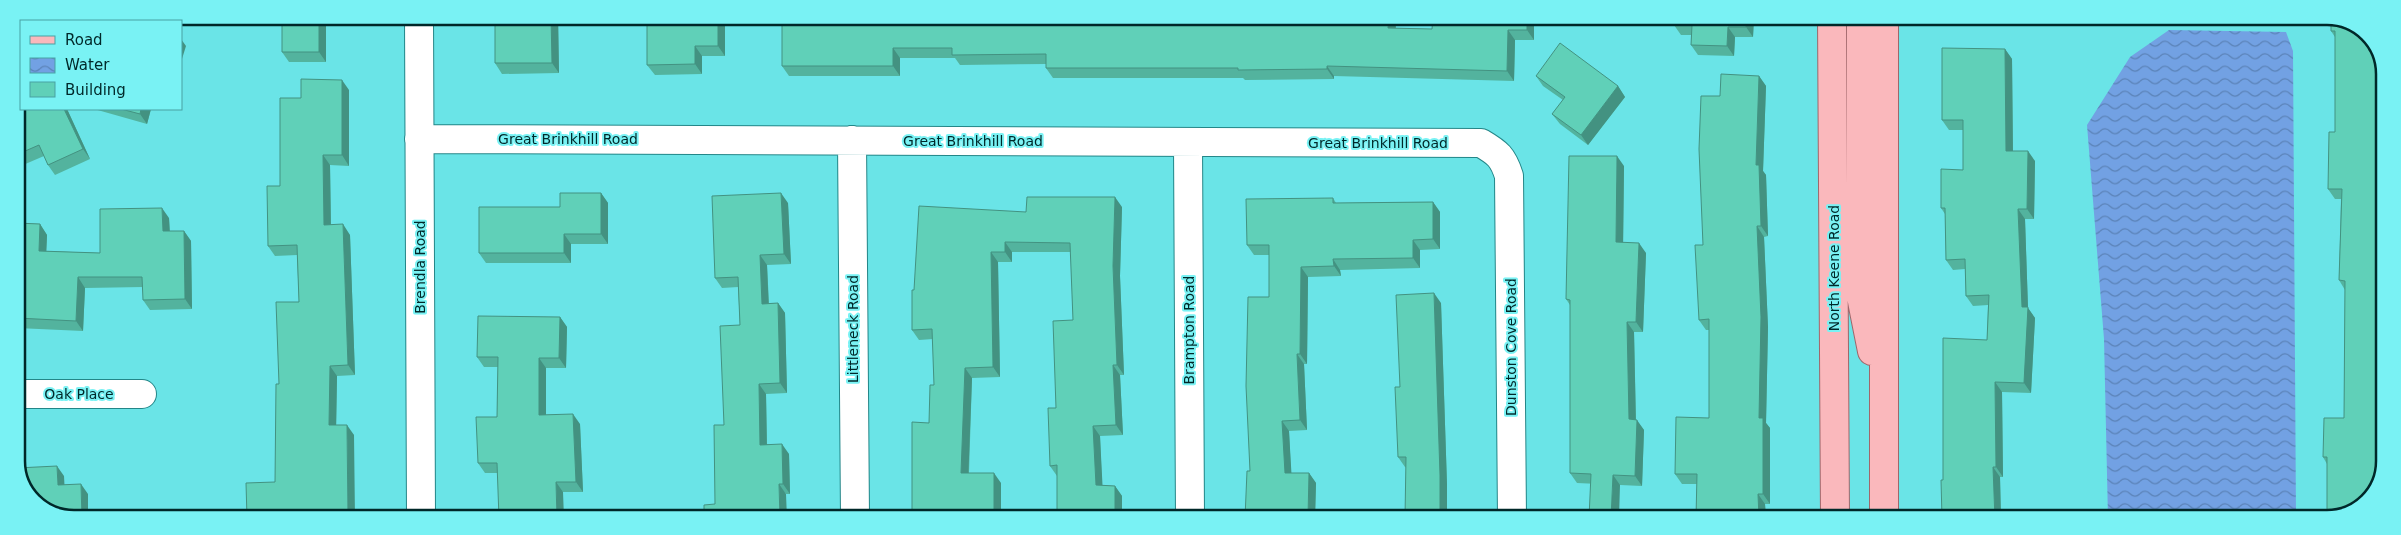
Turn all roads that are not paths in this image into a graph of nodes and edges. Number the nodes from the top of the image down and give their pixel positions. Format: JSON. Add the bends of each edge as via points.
{"nodes":[{"id":1,"x":419,"y":25,"type":"edge"},
{"id":2,"x":1832,"y":25,"type":"edge"},
{"id":3,"x":1861,"y":25,"type":"edge"},
{"id":4,"x":1884,"y":25,"type":"edge"},
{"id":5,"x":419,"y":139,"type":"junction"},
{"id":6,"x":852,"y":140,"type":"junction"},
{"id":7,"x":1188,"y":142,"type":"junction"},
{"id":8,"x":1509,"y":176,"type":"joint"},
{"id":9,"x":25,"y":394,"type":"edge"},
{"id":10,"x":142,"y":394,"type":"dead end"},
{"id":11,"x":1884,"y":416,"type":"junction"},
{"id":12,"x":421,"y":510,"type":"edge"},
{"id":13,"x":855,"y":510,"type":"edge"},
{"id":14,"x":1190,"y":510,"type":"edge"},
{"id":15,"x":1512,"y":510,"type":"edge"},
{"id":16,"x":1835,"y":510,"type":"edge"},
{"id":17,"x":1884,"y":510,"type":"edge"}],
"edges":[{"from":1,"to":5,"type":"street","name":"Brendla Road"},
{"from":2,"to":16,"type":"main road","name":"North Keene Road"},
{"from":3,"to":11,"type":"main road","via":[[1861,296]]},
{"from":4,"to":11,"type":"main road"},
{"from":5,"to":6,"type":"street","name":"Great Brinkhill Road"},
{"from":5,"to":12,"type":"street","name":"Brendla Road"},
{"from":6,"to":7,"type":"street","name":"Great Brinkhill Road"},
{"from":6,"to":13,"type":"street","name":"Littleneck Road"},
{"from":7,"to":8,"type":"street","name":"Great Brinkhill Road","via":[[1481,143],[1504,160]]},
{"from":7,"to":14,"type":"street","name":"Brampton Road"},
{"from":8,"to":15,"type":"street","name":"Dunston Cove Road"},
{"from":9,"to":10,"type":"street","name":"Oak Place"},
{"from":11,"to":17,"type":"main road"}]}
